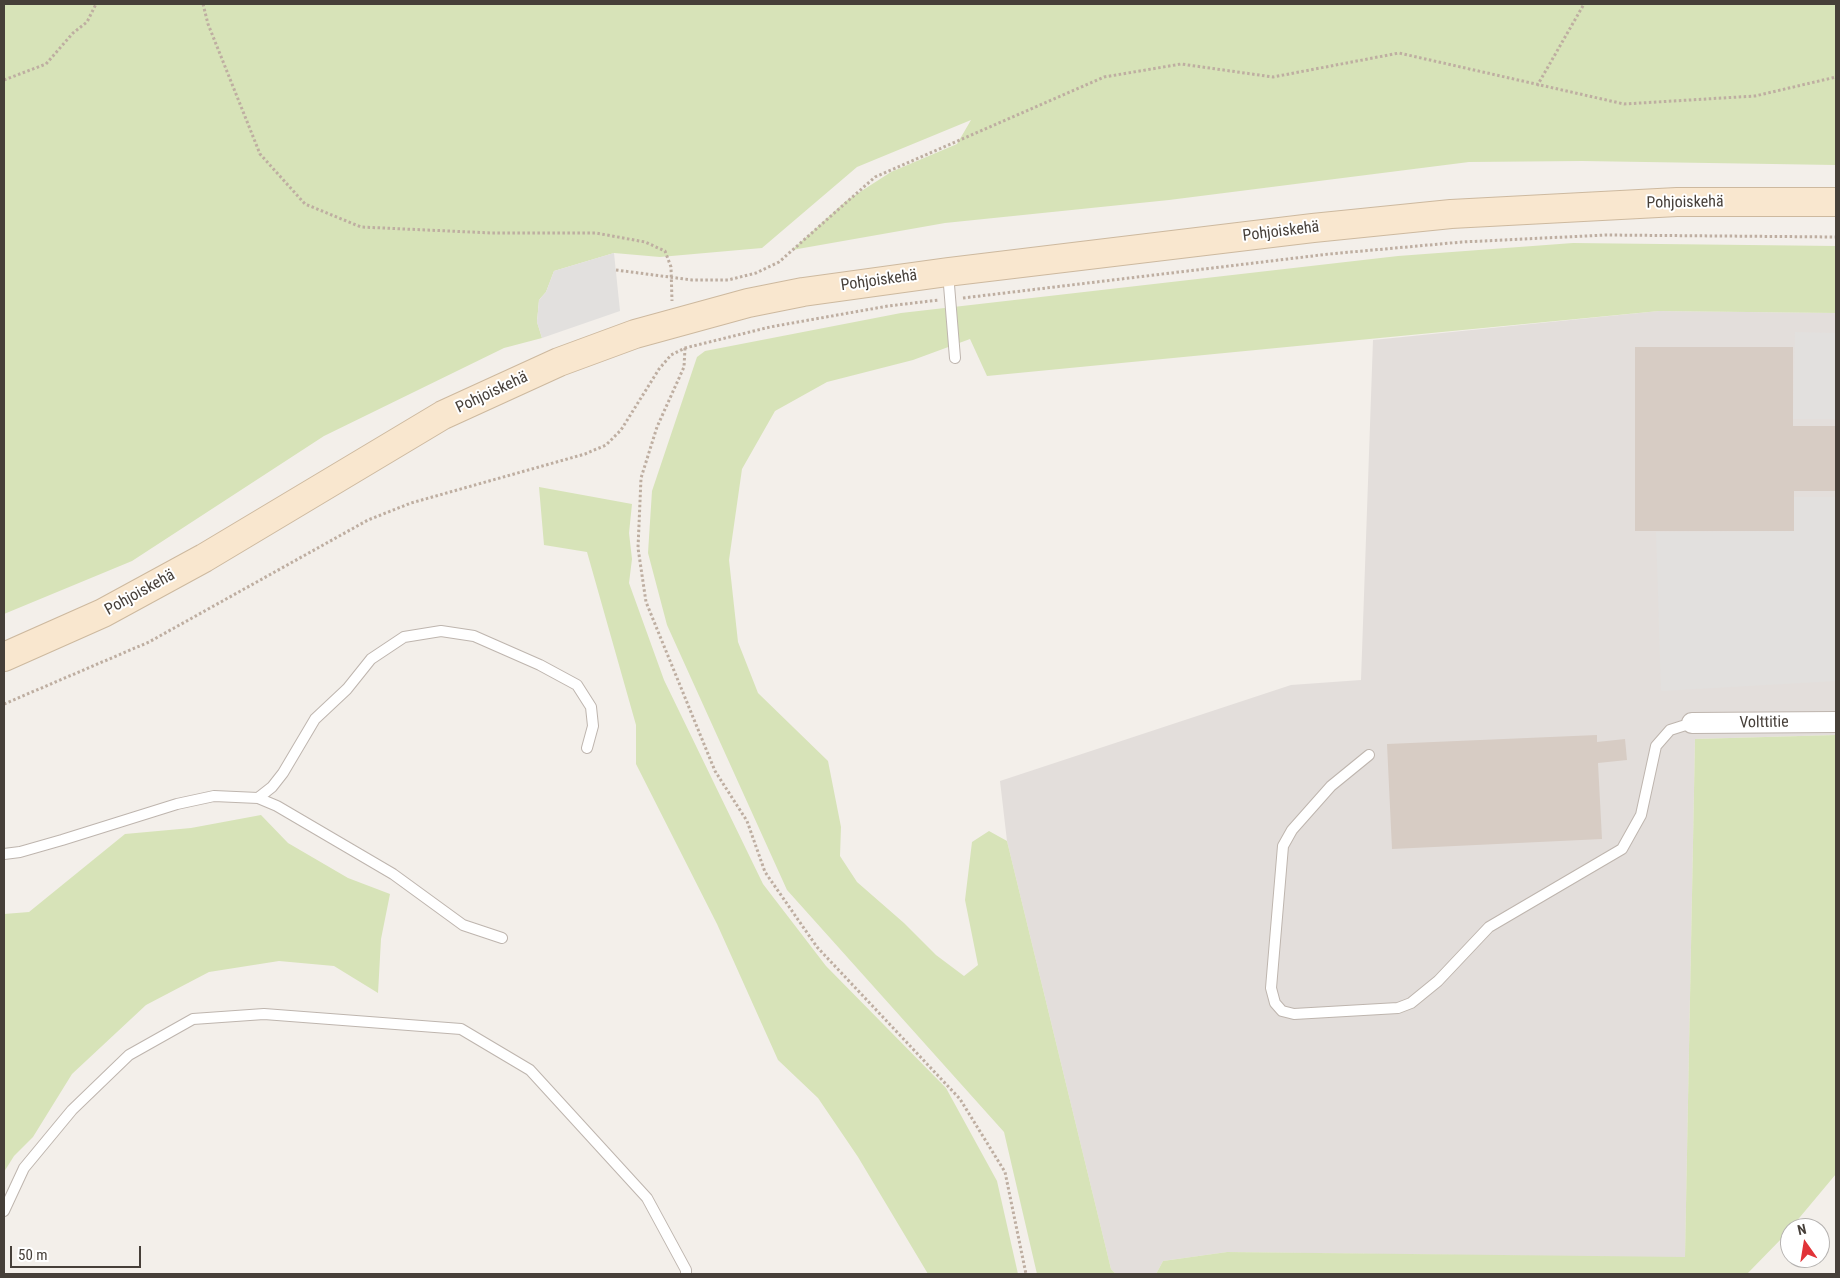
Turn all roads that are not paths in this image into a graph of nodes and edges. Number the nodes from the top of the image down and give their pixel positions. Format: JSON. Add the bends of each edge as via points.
{"nodes":[{"id":1,"x":1836,"y":202,"type":"edge"},
{"id":2,"x":948,"y":272,"type":"junction"},
{"id":3,"x":955,"y":358,"type":"dead end"},
{"id":4,"x":4,"y":657,"type":"edge"},
{"id":5,"x":1836,"y":722,"type":"edge"},
{"id":6,"x":1692,"y":723,"type":"joint"},
{"id":7,"x":587,"y":748,"type":"dead end"},
{"id":8,"x":1368,"y":755,"type":"dead end"},
{"id":9,"x":258,"y":798,"type":"junction"},
{"id":10,"x":4,"y":854,"type":"edge"},
{"id":11,"x":502,"y":938,"type":"dead end"},
{"id":12,"x":4,"y":1211,"type":"edge"},
{"id":13,"x":686,"y":1274,"type":"edge"}],
"edges":[{"from":1,"to":2,"type":"main road","name":"Pohjoiskehä","via":[[1677,202],[1451,214]]},
{"from":2,"to":3,"type":"lane"},
{"from":2,"to":4,"type":"main road","name":"Pohjoiskehä","via":[[748,303],[635,334],[559,362],[443,415],[204,558],[103,613]]},
{"from":5,"to":6,"type":"street","name":"Volttitie"},
{"from":6,"to":8,"type":"lane","via":[[1670,730],[1656,746],[1641,815],[1622,849],[1489,927],[1438,982],[1411,1003],[1398,1008],[1304,1013],[1282,1011],[1275,1003],[1271,988],[1283,846],[1292,830],[1331,786]]},
{"from":7,"to":9,"type":"lane","via":[[593,726],[591,707],[577,685],[540,664],[474,636],[442,631],[404,637],[371,659],[347,690],[315,719],[283,773]]},
{"from":9,"to":10,"type":"lane","via":[[214,796]]},
{"from":9,"to":11,"type":"lane","via":[[393,874],[463,925]]},
{"from":12,"to":13,"type":"lane","via":[[24,1168],[72,1110],[129,1055],[193,1019],[264,1014],[452,1028],[461,1029],[530,1070],[647,1198]]}]}
